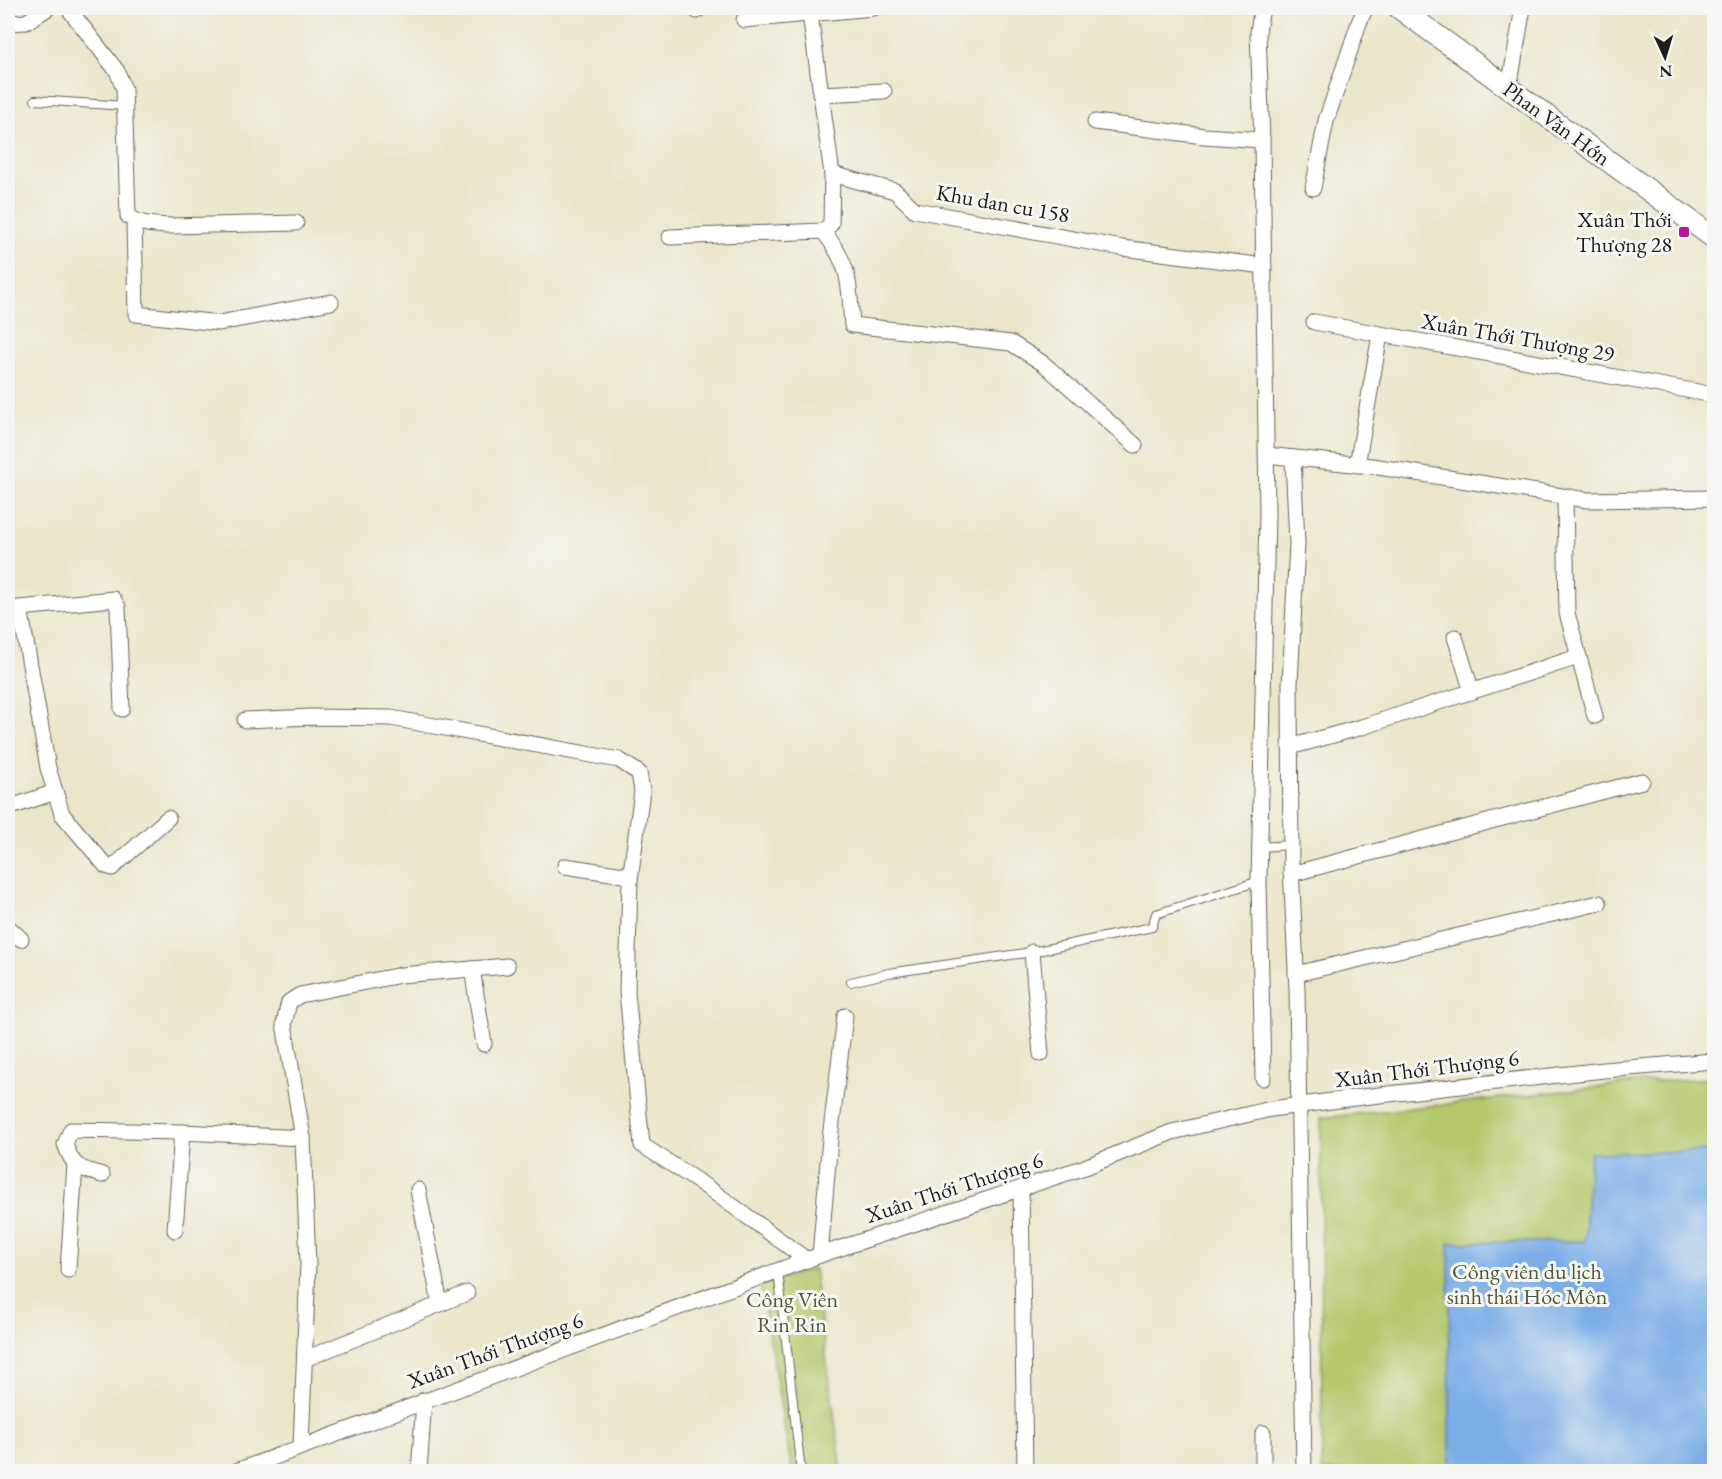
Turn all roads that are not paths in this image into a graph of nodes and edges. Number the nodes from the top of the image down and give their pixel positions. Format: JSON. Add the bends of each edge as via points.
{"nodes":[{"id":1,"x":48,"y":8,"type":"edge"},
{"id":2,"x":68,"y":8,"type":"edge"},
{"id":3,"x":873,"y":8,"type":"edge"},
{"id":4,"x":1262,"y":8,"type":"edge"},
{"id":5,"x":1366,"y":8,"type":"edge"},
{"id":6,"x":1399,"y":8,"type":"edge"},
{"id":7,"x":1523,"y":8,"type":"edge"},
{"id":8,"x":810,"y":14,"type":"junction"},
{"id":9,"x":744,"y":20,"type":"dead end"},
{"id":10,"x":8,"y":23,"type":"edge"},
{"id":11,"x":1509,"y":87,"type":"junction"},
{"id":12,"x":884,"y":91,"type":"dead end"},
{"id":13,"x":820,"y":94,"type":"junction"},
{"id":14,"x":35,"y":100,"type":"dead end"},
{"id":15,"x":126,"y":105,"type":"junction"},
{"id":16,"x":1095,"y":122,"type":"dead end"},
{"id":17,"x":1262,"y":140,"type":"junction"},
{"id":18,"x":832,"y":174,"type":"junction"},
{"id":19,"x":1313,"y":188,"type":"dead end"},
{"id":20,"x":134,"y":220,"type":"junction"},
{"id":21,"x":296,"y":222,"type":"dead end"},
{"id":22,"x":823,"y":231,"type":"junction"},
{"id":23,"x":670,"y":237,"type":"dead end"},
{"id":24,"x":1714,"y":238,"type":"edge"},
{"id":25,"x":1264,"y":266,"type":"junction"},
{"id":26,"x":331,"y":302,"type":"dead end"},
{"id":27,"x":1314,"y":322,"type":"dead end"},
{"id":28,"x":1380,"y":335,"type":"junction"},
{"id":29,"x":1714,"y":395,"type":"edge"},
{"id":30,"x":1136,"y":445,"type":"dead end"},
{"id":31,"x":1266,"y":455,"type":"junction"},
{"id":32,"x":1293,"y":458,"type":"junction"},
{"id":33,"x":1357,"y":465,"type":"junction"},
{"id":34,"x":1565,"y":496,"type":"junction"},
{"id":35,"x":1714,"y":498,"type":"edge"},
{"id":36,"x":14,"y":609,"type":"edge"},
{"id":37,"x":1455,"y":637,"type":"dead end"},
{"id":38,"x":1578,"y":657,"type":"junction"},
{"id":39,"x":1472,"y":692,"type":"junction"},
{"id":40,"x":122,"y":709,"type":"dead end"},
{"id":41,"x":1594,"y":716,"type":"dead end"},
{"id":42,"x":244,"y":720,"type":"dead end"},
{"id":43,"x":1290,"y":747,"type":"junction"},
{"id":44,"x":1642,"y":781,"type":"dead end"},
{"id":45,"x":55,"y":792,"type":"junction"},
{"id":46,"x":8,"y":808,"type":"edge"},
{"id":47,"x":168,"y":818,"type":"dead end"},
{"id":48,"x":1291,"y":845,"type":"junction"},
{"id":49,"x":1260,"y":847,"type":"junction"},
{"id":50,"x":565,"y":866,"type":"dead end"},
{"id":51,"x":1292,"y":874,"type":"junction"},
{"id":52,"x":630,"y":876,"type":"junction"},
{"id":53,"x":1259,"y":881,"type":"junction"},
{"id":54,"x":1599,"y":903,"type":"dead end"},
{"id":55,"x":8,"y":927,"type":"edge"},
{"id":56,"x":21,"y":939,"type":"dead end"},
{"id":57,"x":1032,"y":952,"type":"junction"},
{"id":58,"x":507,"y":966,"type":"dead end"},
{"id":59,"x":472,"y":969,"type":"junction"},
{"id":60,"x":1296,"y":974,"type":"junction"},
{"id":61,"x":851,"y":982,"type":"dead end"},
{"id":62,"x":845,"y":1017,"type":"dead end"},
{"id":63,"x":484,"y":1044,"type":"dead end"},
{"id":64,"x":1041,"y":1054,"type":"dead end"},
{"id":65,"x":1714,"y":1061,"type":"edge"},
{"id":66,"x":1263,"y":1078,"type":"dead end"},
{"id":67,"x":1298,"y":1107,"type":"junction"},
{"id":68,"x":182,"y":1132,"type":"junction"},
{"id":69,"x":303,"y":1138,"type":"junction"},
{"id":70,"x":75,"y":1165,"type":"junction"},
{"id":71,"x":102,"y":1175,"type":"dead end"},
{"id":72,"x":1021,"y":1189,"type":"junction"},
{"id":73,"x":418,"y":1190,"type":"dead end"},
{"id":74,"x":175,"y":1230,"type":"dead end"},
{"id":75,"x":814,"y":1258,"type":"junction"},
{"id":76,"x":68,"y":1270,"type":"dead end"},
{"id":77,"x":778,"y":1271,"type":"junction"},
{"id":78,"x":468,"y":1293,"type":"dead end"},
{"id":79,"x":440,"y":1304,"type":"junction"},
{"id":80,"x":305,"y":1359,"type":"junction"},
{"id":81,"x":424,"y":1400,"type":"junction"},
{"id":82,"x":1263,"y":1433,"type":"dead end"},
{"id":83,"x":302,"y":1447,"type":"junction"},
{"id":84,"x":234,"y":1472,"type":"edge"},
{"id":85,"x":419,"y":1472,"type":"edge"},
{"id":86,"x":801,"y":1472,"type":"edge"},
{"id":87,"x":1024,"y":1472,"type":"edge"},
{"id":88,"x":1263,"y":1472,"type":"edge"},
{"id":89,"x":1304,"y":1472,"type":"edge"}],
"edges":[{"from":1,"to":10,"type":"street","via":[[26,22]]},
{"from":2,"to":15,"type":"street","via":[[117,71]]},
{"from":3,"to":8,"type":"street"},
{"from":4,"to":17,"type":"street","via":[[1258,32]]},
{"from":5,"to":19,"type":"street","via":[[1326,121]]},
{"from":6,"to":11,"type":"main road","name":"Phan Văn Hớn"},
{"from":7,"to":11,"type":"street"},
{"from":8,"to":9,"type":"street"},
{"from":8,"to":13,"type":"street"},
{"from":11,"to":24,"type":"main road","name":"Phan Văn Hớn"},
{"from":12,"to":13,"type":"street"},
{"from":13,"to":18,"type":"street"},
{"from":14,"to":15,"type":"lane"},
{"from":15,"to":20,"type":"street","via":[[126,210]]},
{"from":16,"to":17,"type":"street"},
{"from":17,"to":25,"type":"street"},
{"from":18,"to":22,"type":"street","via":[[831,224]]},
{"from":18,"to":25,"type":"street","name":"Khu dan cu 158","via":[[895,191],[915,210],[1122,248]]},
{"from":20,"to":21,"type":"street","via":[[169,226]]},
{"from":20,"to":26,"type":"street","via":[[136,314],[219,323]]},
{"from":22,"to":23,"type":"street"},
{"from":22,"to":30,"type":"street","via":[[849,275],[852,325],[1011,344],[1044,364]]},
{"from":25,"to":31,"type":"street"},
{"from":27,"to":28,"type":"street","name":"Xuân Thới Thượng 29"},
{"from":28,"to":29,"type":"street","name":"Xuân Thới Thượng 29"},
{"from":28,"to":33,"type":"street"},
{"from":31,"to":32,"type":"street"},
{"from":31,"to":49,"type":"street"},
{"from":32,"to":33,"type":"street"},
{"from":32,"to":43,"type":"street","via":[[1297,543]]},
{"from":33,"to":34,"type":"street"},
{"from":34,"to":35,"type":"street","via":[[1587,500]]},
{"from":34,"to":38,"type":"street","via":[[1567,613]]},
{"from":36,"to":40,"type":"street","via":[[116,600]]},
{"from":36,"to":45,"type":"street"},
{"from":37,"to":39,"type":"street"},
{"from":38,"to":39,"type":"street"},
{"from":38,"to":41,"type":"street"},
{"from":39,"to":43,"type":"street"},
{"from":42,"to":52,"type":"street","via":[[391,718],[619,760],[639,773],[642,791]]},
{"from":43,"to":48,"type":"street"},
{"from":44,"to":51,"type":"street"},
{"from":45,"to":46,"type":"street"},
{"from":45,"to":47,"type":"street","via":[[62,814],[106,866],[112,868]]},
{"from":48,"to":49,"type":"lane"},
{"from":48,"to":51,"type":"street"},
{"from":49,"to":53,"type":"street"},
{"from":50,"to":52,"type":"street"},
{"from":51,"to":60,"type":"street"},
{"from":52,"to":75,"type":"street","via":[[627,992],[642,1145]]},
{"from":53,"to":57,"type":"lane","via":[[1156,914],[1152,927]]},
{"from":53,"to":66,"type":"street"},
{"from":54,"to":60,"type":"street"},
{"from":55,"to":56,"type":"street"},
{"from":57,"to":61,"type":"lane"},
{"from":57,"to":64,"type":"street"},
{"from":58,"to":59,"type":"street"},
{"from":59,"to":63,"type":"street"},
{"from":59,"to":69,"type":"street","via":[[401,975],[300,995],[289,1002],[284,1024]]},
{"from":60,"to":67,"type":"street"},
{"from":62,"to":75,"type":"street"},
{"from":65,"to":67,"type":"street","name":"Xuân Thới Thượng 6","via":[[1604,1070]]},
{"from":67,"to":72,"type":"street","name":"Xuân Thới Thượng 6","via":[[1271,1109],[1172,1132]]},
{"from":67,"to":89,"type":"street"},
{"from":68,"to":69,"type":"street"},
{"from":68,"to":70,"type":"street","via":[[71,1130],[65,1144]]},
{"from":68,"to":74,"type":"street"},
{"from":69,"to":80,"type":"street","via":[[308,1266]]},
{"from":70,"to":71,"type":"street"},
{"from":70,"to":76,"type":"street"},
{"from":72,"to":75,"type":"street","name":"Xuân Thới Thượng 6"},
{"from":72,"to":87,"type":"street"},
{"from":73,"to":79,"type":"street"},
{"from":75,"to":77,"type":"street","name":"Xuân Thới Thượng 6"},
{"from":77,"to":81,"type":"street","name":"Xuân Thới Thượng 6"},
{"from":77,"to":86,"type":"lane"},
{"from":78,"to":79,"type":"street"},
{"from":79,"to":80,"type":"street"},
{"from":80,"to":83,"type":"street"},
{"from":81,"to":83,"type":"street","name":"Xuân Thới Thượng 6"},
{"from":81,"to":85,"type":"street"},
{"from":82,"to":88,"type":"street"},
{"from":83,"to":84,"type":"street","name":"Xuân Thới Thượng 6"}]}
